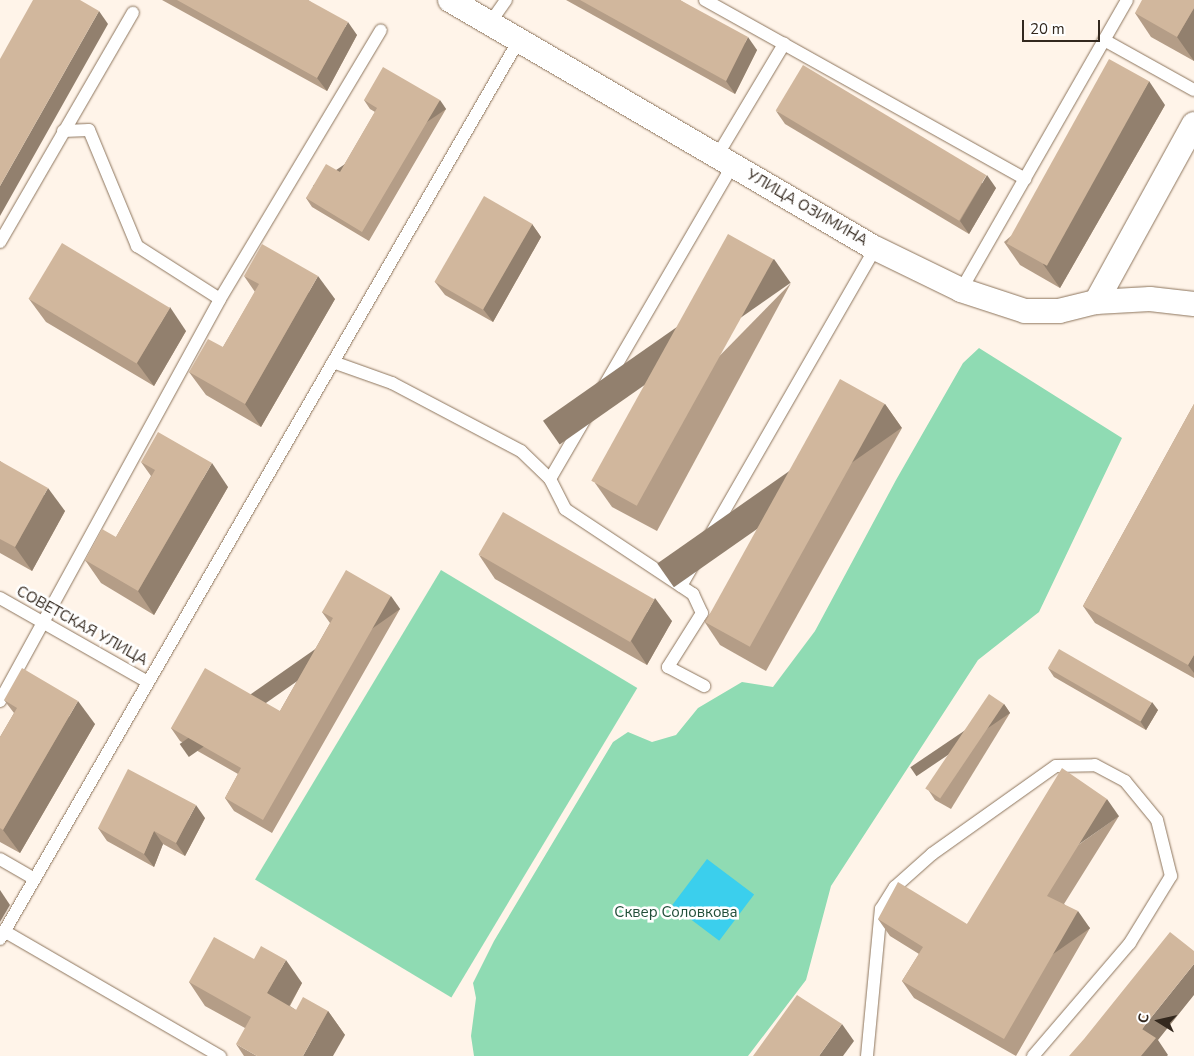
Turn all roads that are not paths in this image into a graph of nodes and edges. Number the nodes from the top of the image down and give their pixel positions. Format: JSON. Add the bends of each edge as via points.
{"nodes":[{"id":1,"x":450,"y":0,"type":"edge"},
{"id":2,"x":506,"y":0,"type":"edge"},
{"id":3,"x":705,"y":0,"type":"edge"},
{"id":4,"x":1128,"y":0,"type":"edge"},
{"id":5,"x":133,"y":13,"type":"dead end"},
{"id":6,"x":490,"y":24,"type":"junction"},
{"id":7,"x":381,"y":30,"type":"dead end"},
{"id":8,"x":519,"y":40,"type":"junction"},
{"id":9,"x":1104,"y":40,"type":"junction"},
{"id":10,"x":784,"y":44,"type":"junction"},
{"id":11,"x":1194,"y":90,"type":"edge"},
{"id":12,"x":1194,"y":124,"type":"edge"},
{"id":13,"x":63,"y":131,"type":"junction"},
{"id":14,"x":725,"y":160,"type":"junction"},
{"id":15,"x":1025,"y":179,"type":"junction"},
{"id":16,"x":0,"y":242,"type":"edge"},
{"id":17,"x":875,"y":248,"type":"junction"},
{"id":18,"x":961,"y":290,"type":"junction"},
{"id":19,"x":220,"y":299,"type":"junction"},
{"id":20,"x":1096,"y":302,"type":"junction"},
{"id":21,"x":1194,"y":304,"type":"edge"},
{"id":22,"x":333,"y":362,"type":"junction"},
{"id":23,"x":550,"y":479,"type":"junction"},
{"id":24,"x":681,"y":586,"type":"junction"},
{"id":25,"x":0,"y":598,"type":"edge"},
{"id":26,"x":45,"y":623,"type":"junction"},
{"id":27,"x":148,"y":682,"type":"junction"},
{"id":28,"x":704,"y":686,"type":"dead end"},
{"id":29,"x":0,"y":701,"type":"edge"},
{"id":30,"x":0,"y":859,"type":"edge"},
{"id":31,"x":34,"y":879,"type":"junction"},
{"id":32,"x":2,"y":935,"type":"edge"},
{"id":33,"x":220,"y":1056,"type":"edge"},
{"id":34,"x":867,"y":1056,"type":"edge"},
{"id":35,"x":1033,"y":1056,"type":"edge"}],
"edges":[{"from":1,"to":6,"type":"street","name":"УЛИЦА ОЗИМИНА"},
{"from":2,"to":6,"type":"lane"},
{"from":3,"to":10,"type":"lane"},
{"from":4,"to":9,"type":"lane"},
{"from":5,"to":13,"type":"lane"},
{"from":6,"to":8,"type":"street","name":"УЛИЦА ОЗИМИНА"},
{"from":7,"to":19,"type":"lane"},
{"from":8,"to":14,"type":"street","name":"УЛИЦА ОЗИМИНА"},
{"from":8,"to":22,"type":"lane"},
{"from":9,"to":11,"type":"lane"},
{"from":9,"to":15,"type":"lane"},
{"from":10,"to":14,"type":"lane"},
{"from":10,"to":15,"type":"lane"},
{"from":12,"to":20,"type":"street"},
{"from":13,"to":16,"type":"lane"},
{"from":13,"to":19,"type":"lane","via":[[89,130],[137,246]]},
{"from":14,"to":17,"type":"street","name":"УЛИЦА ОЗИМИНА"},
{"from":14,"to":23,"type":"lane"},
{"from":15,"to":18,"type":"lane"},
{"from":17,"to":18,"type":"street","name":"УЛИЦА ОЗИМИНА"},
{"from":17,"to":24,"type":"lane"},
{"from":18,"to":20,"type":"street","name":"УЛИЦА ОЗИМИНА","via":[[1025,311],[1059,311]]},
{"from":19,"to":26,"type":"lane"},
{"from":20,"to":21,"type":"street","name":"УЛИЦА ОЗИМИНА","via":[[1150,299]]},
{"from":22,"to":23,"type":"lane","via":[[392,382],[521,451]]},
{"from":22,"to":27,"type":"lane"},
{"from":23,"to":24,"type":"lane","via":[[564,508]]},
{"from":24,"to":28,"type":"lane","via":[[693,594],[702,613],[668,667]]},
{"from":25,"to":26,"type":"lane","name":"СОВЕТСКАЯ УЛИЦА"},
{"from":26,"to":27,"type":"lane","name":"СОВЕТСКАЯ УЛИЦА"},
{"from":26,"to":29,"type":"lane"},
{"from":27,"to":31,"type":"lane"},
{"from":30,"to":31,"type":"lane"},
{"from":31,"to":32,"type":"lane"},
{"from":32,"to":33,"type":"lane"},
{"from":34,"to":35,"type":"lane","via":[[881,908],[895,887],[932,854],[1056,766],[1095,765],[1125,781],[1157,820],[1171,876],[1130,943]]}]}
